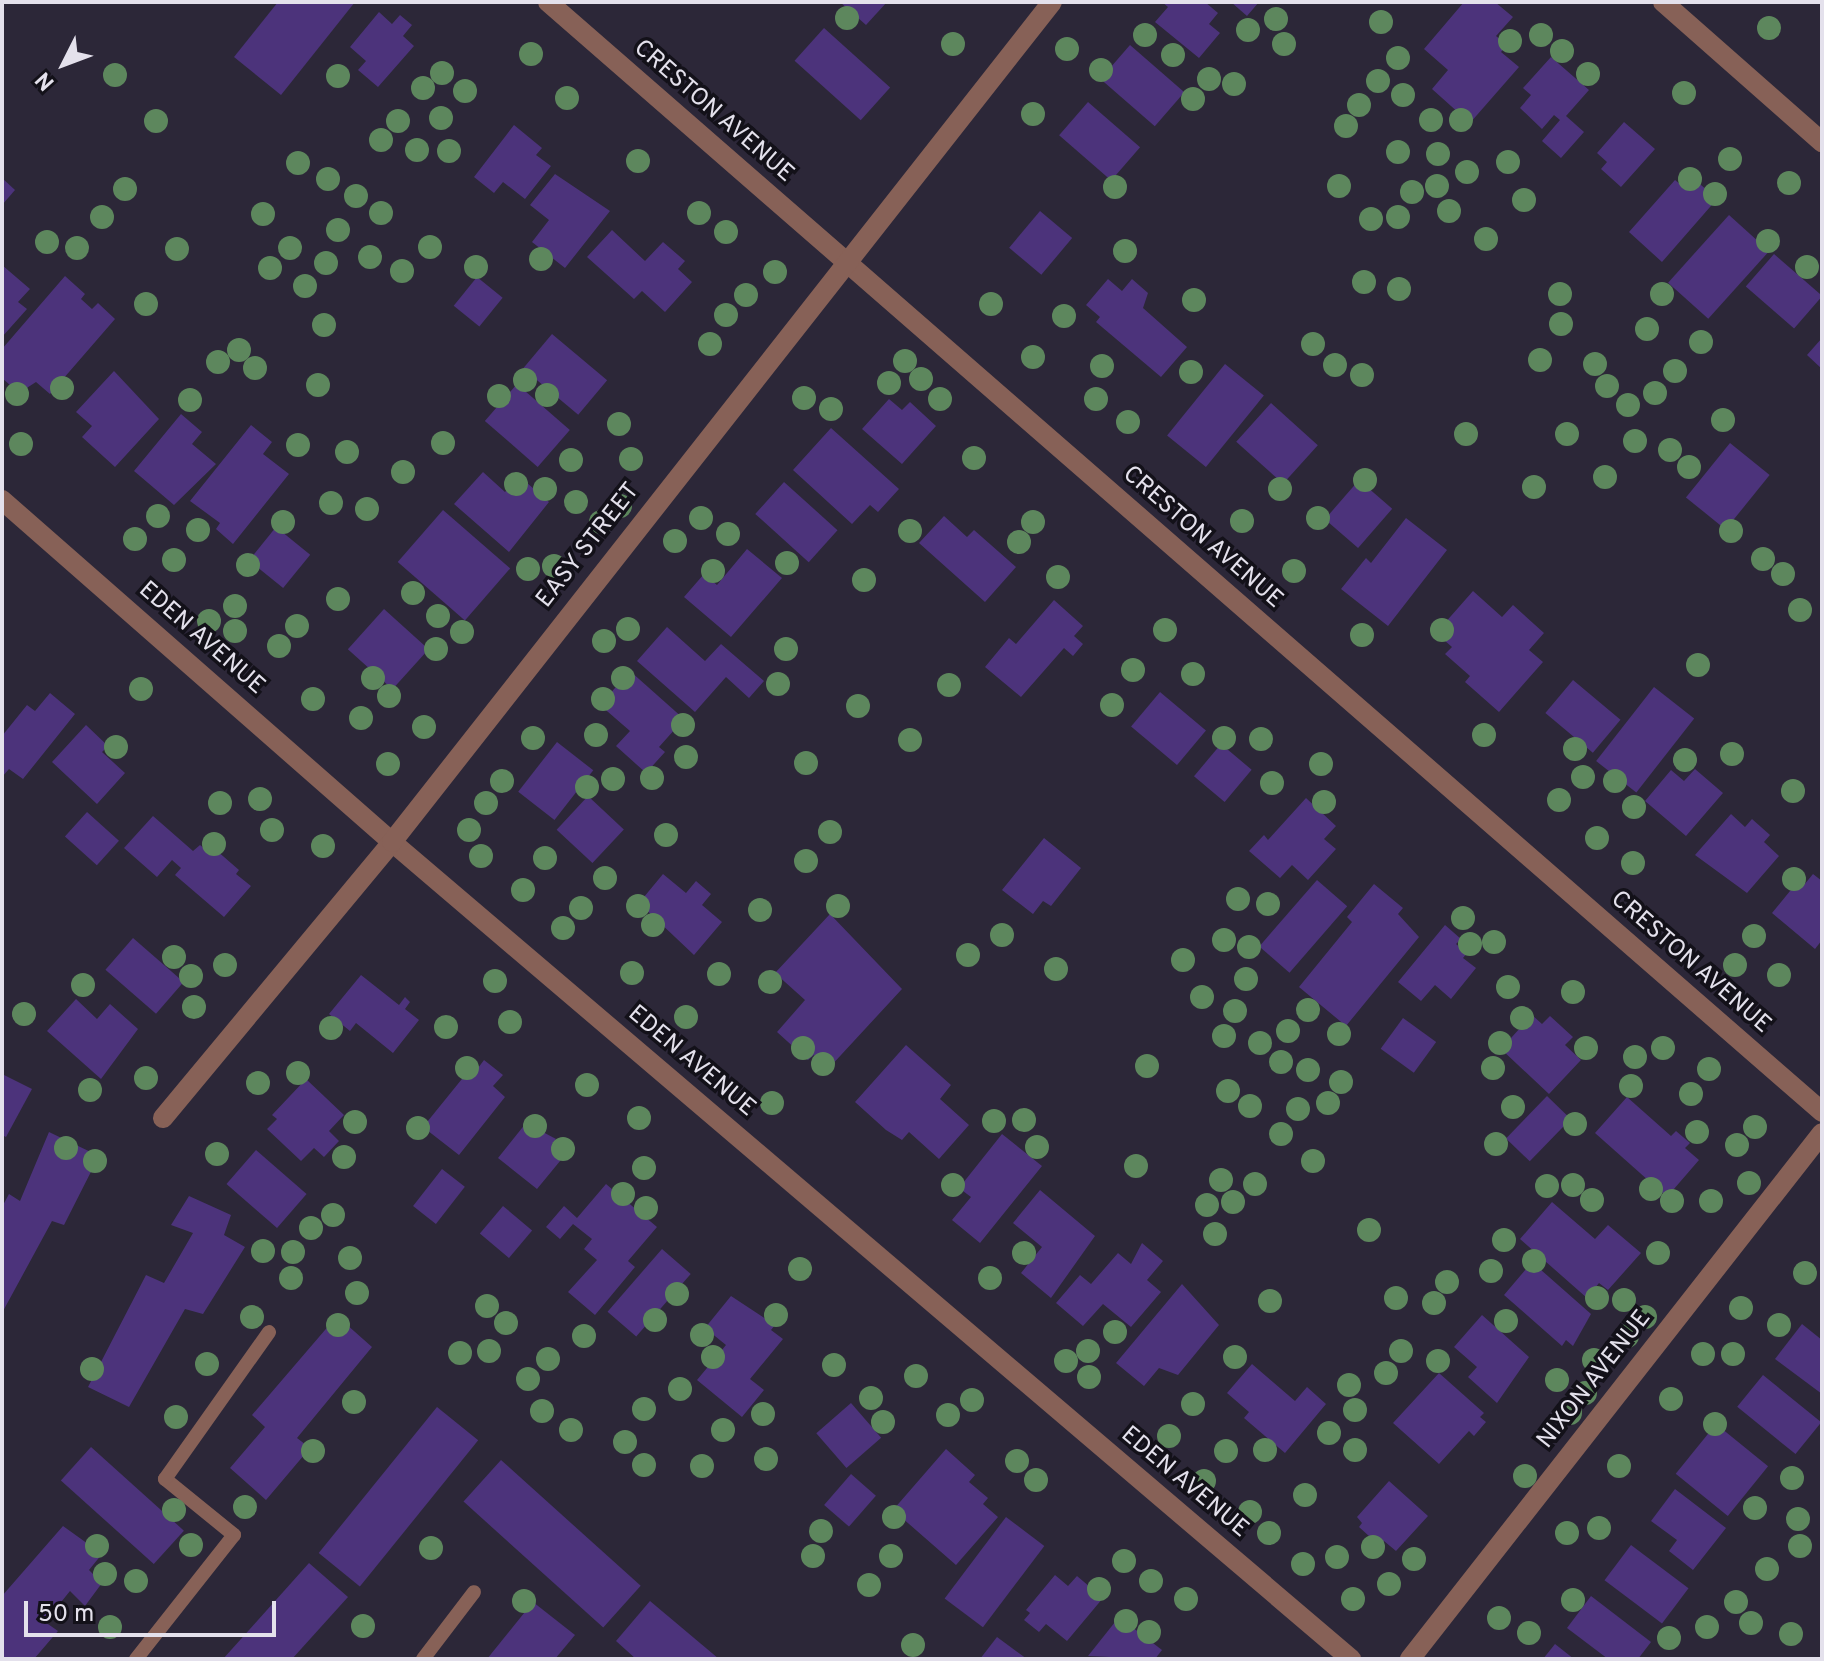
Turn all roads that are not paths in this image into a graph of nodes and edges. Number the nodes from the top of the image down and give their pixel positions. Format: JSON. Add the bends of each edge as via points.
{"nodes":[{"id":1,"x":548,"y":2,"type":"edge"},
{"id":2,"x":1052,"y":2,"type":"edge"},
{"id":3,"x":1663,"y":2,"type":"edge"},
{"id":4,"x":1822,"y":142,"type":"edge"},
{"id":5,"x":845,"y":261,"type":"junction"},
{"id":6,"x":2,"y":500,"type":"edge"},
{"id":7,"x":392,"y":842,"type":"junction"},
{"id":8,"x":1822,"y":1112,"type":"edge"},
{"id":9,"x":163,"y":1118,"type":"dead end"},
{"id":10,"x":1822,"y":1133,"type":"edge"},
{"id":11,"x":269,"y":1332,"type":"dead end"},
{"id":12,"x":474,"y":1592,"type":"dead end"},
{"id":13,"x":136,"y":1659,"type":"edge"},
{"id":14,"x":423,"y":1659,"type":"edge"},
{"id":15,"x":1351,"y":1659,"type":"edge"},
{"id":16,"x":1410,"y":1659,"type":"edge"}],
"edges":[{"from":1,"to":5,"type":"street","name":"CRESTON AVENUE"},
{"from":2,"to":5,"type":"street","name":"EASY STREET"},
{"from":3,"to":4,"type":"street"},
{"from":5,"to":7,"type":"street","name":"EASY STREET"},
{"from":5,"to":8,"type":"street","name":"CRESTON AVENUE"},
{"from":6,"to":7,"type":"street","name":"EDEN AVENUE"},
{"from":7,"to":9,"type":"street","name":"EASY STREET"},
{"from":7,"to":15,"type":"street","name":"EDEN AVENUE"},
{"from":10,"to":16,"type":"street","name":"NIXON AVENUE"},
{"from":11,"to":13,"type":"lane","via":[[165,1479],[234,1535]]},
{"from":12,"to":14,"type":"lane"}]}
